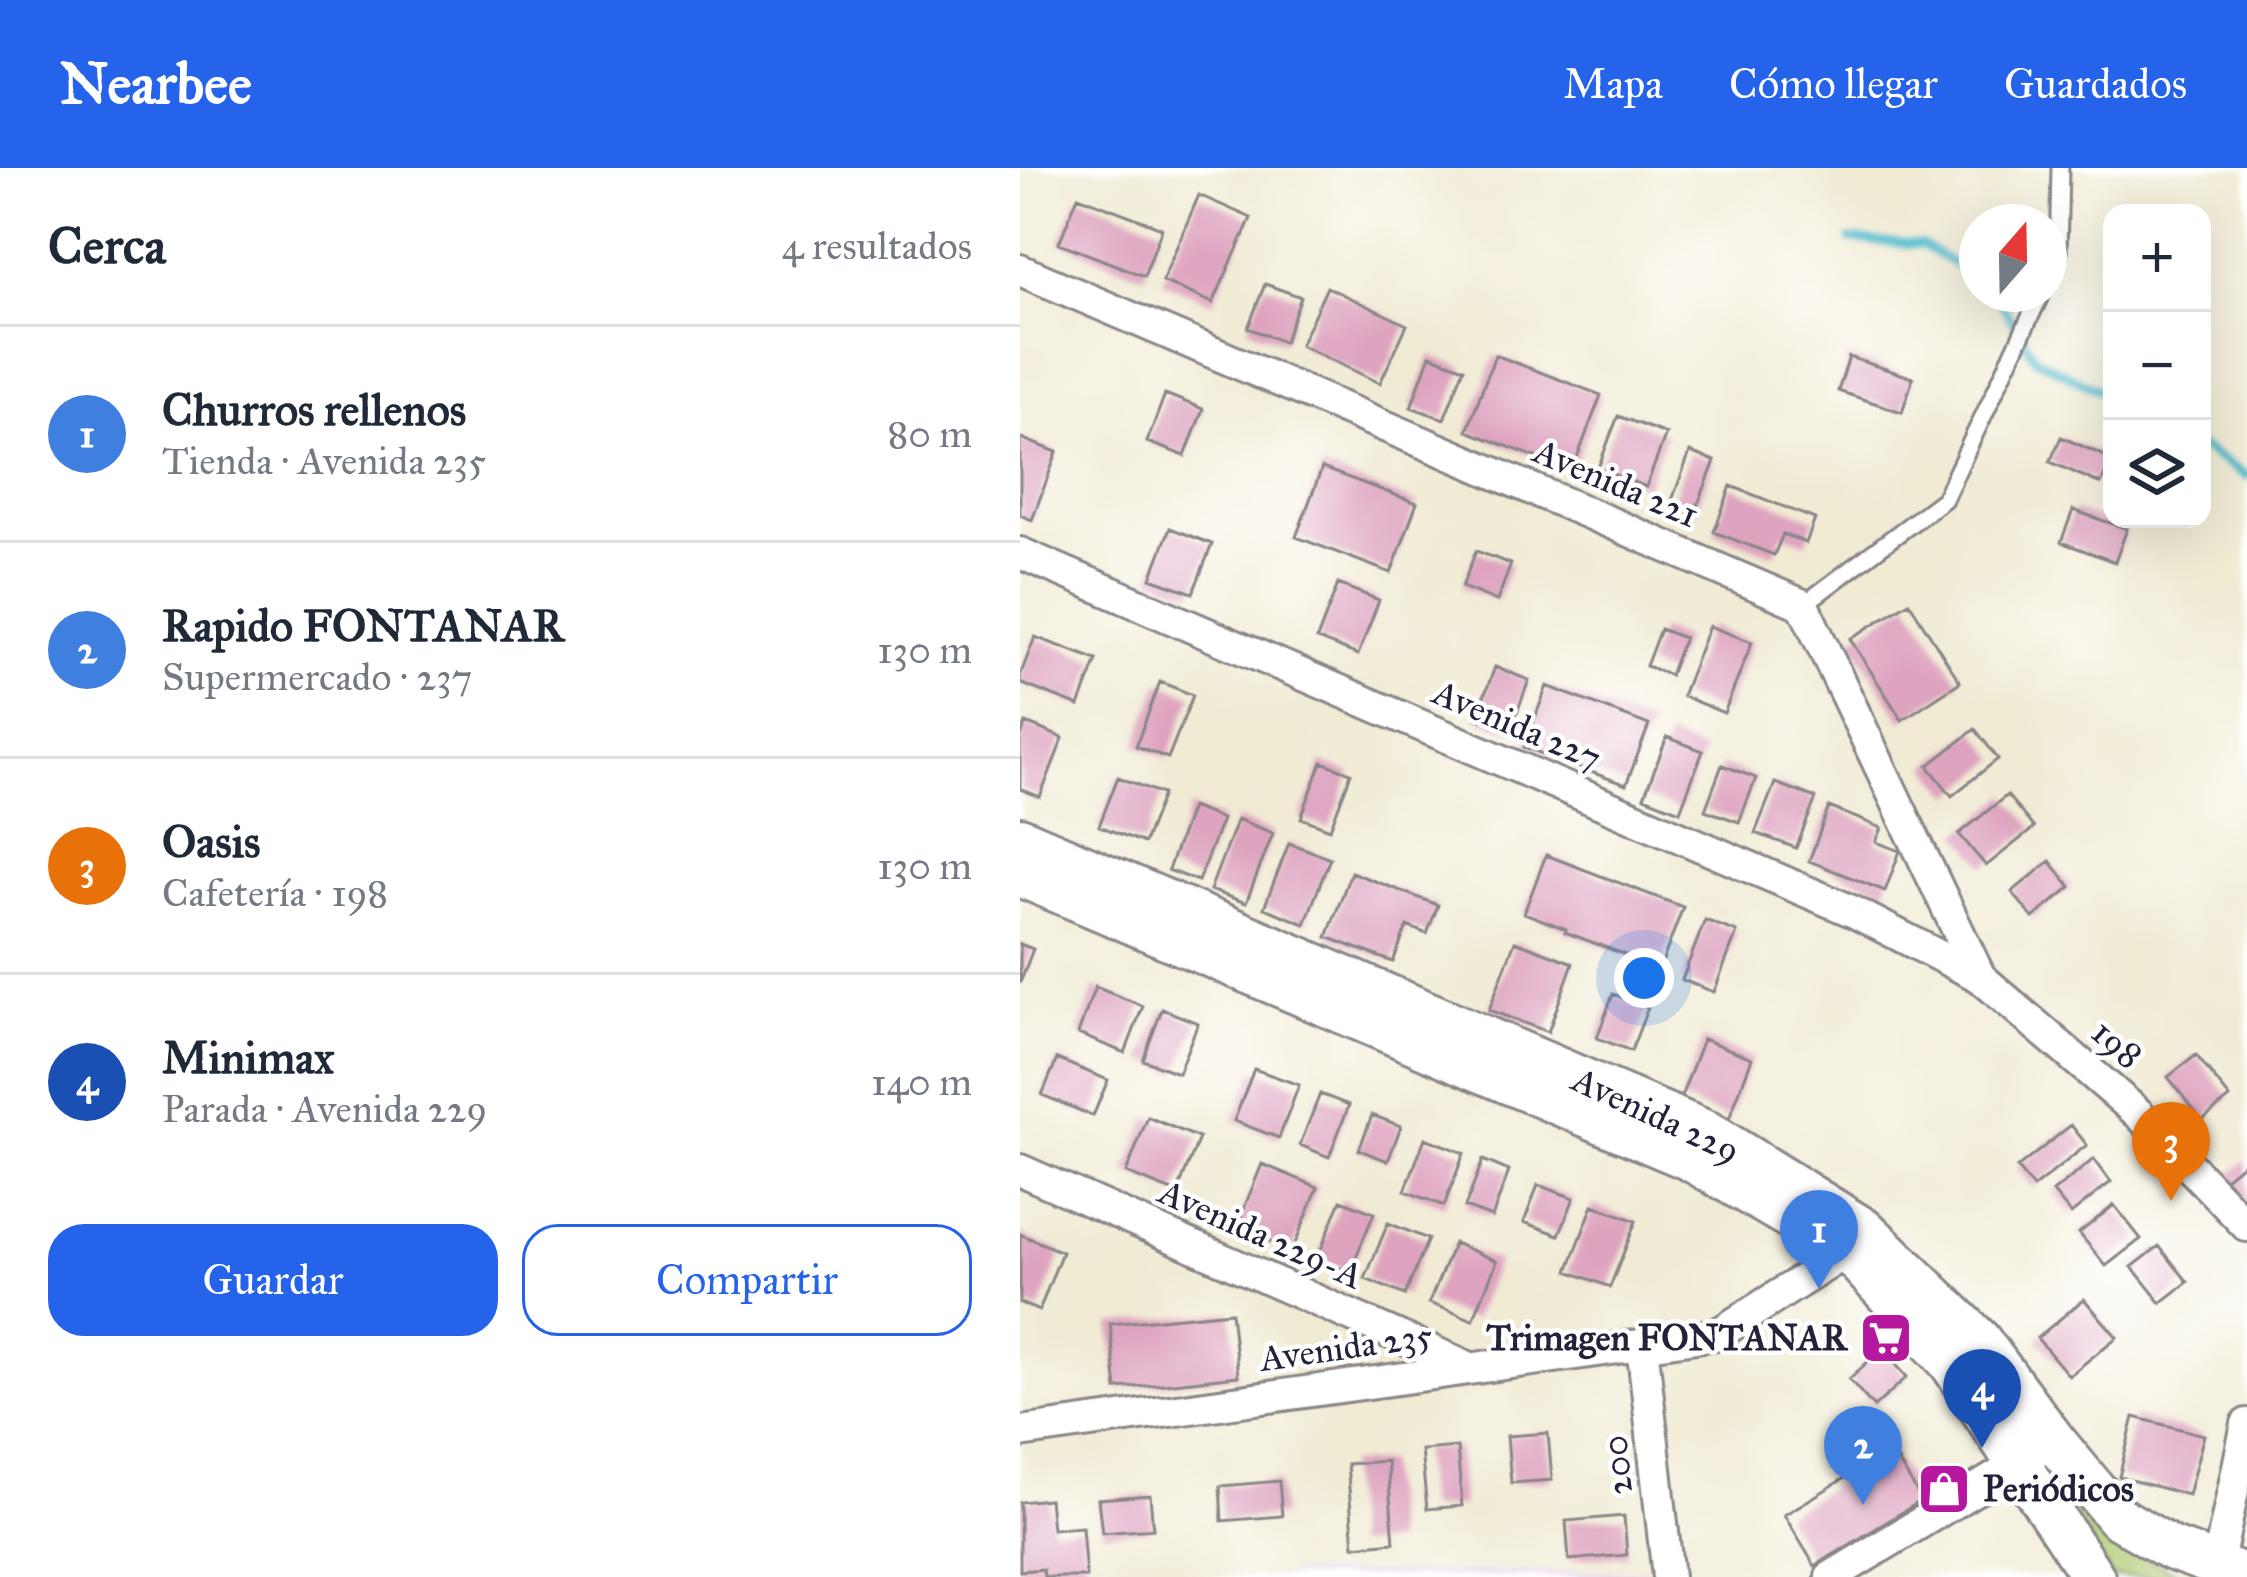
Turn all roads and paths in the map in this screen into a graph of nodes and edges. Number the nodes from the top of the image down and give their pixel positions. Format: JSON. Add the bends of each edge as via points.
{"nodes":[{"id":1,"x":2060,"y":168,"type":"edge"},
{"id":2,"x":2059,"y":204,"type":"edge"},
{"id":3,"x":1020,"y":270,"type":"edge"},
{"id":4,"x":2032,"y":312,"type":"edge"},
{"id":5,"x":1020,"y":554,"type":"edge"},
{"id":6,"x":1803,"y":605,"type":"junction"},
{"id":7,"x":1020,"y":839,"type":"edge"},
{"id":8,"x":1020,"y":874,"type":"edge"},
{"id":9,"x":1980,"y":977,"type":"junction"},
{"id":10,"x":1020,"y":1170,"type":"edge"},
{"id":11,"x":2247,"y":1226,"type":"edge"},
{"id":12,"x":1857,"y":1241,"type":"junction"},
{"id":13,"x":1642,"y":1344,"type":"junction"},
{"id":14,"x":1471,"y":1369,"type":"junction"},
{"id":15,"x":2247,"y":1424,"type":"edge"},
{"id":16,"x":1020,"y":1432,"type":"edge"},
{"id":17,"x":2036,"y":1453,"type":"junction"},
{"id":18,"x":2239,"y":1574,"type":"edge"},
{"id":19,"x":1668,"y":1577,"type":"edge"},
{"id":20,"x":1831,"y":1577,"type":"edge"},
{"id":21,"x":2093,"y":1577,"type":"edge"}],
"edges":[{"from":1,"to":2,"type":"lane"},
{"from":3,"to":6,"type":"street","name":"Avenida 221"},
{"from":4,"to":6,"type":"lane","via":[[1944,499]]},
{"from":5,"to":9,"type":"street","name":"Avenida 227","via":[[1854,912]]},
{"from":6,"to":9,"type":"street"},
{"from":7,"to":12,"type":"street","name":"Avenida 229","via":[[1708,1133]]},
{"from":8,"to":12,"type":"street","name":"Avenida 229","via":[[1692,1160]]},
{"from":9,"to":11,"type":"street","name":"198","via":[[2138,1114]]},
{"from":10,"to":14,"type":"street","name":"Avenida 229-A"},
{"from":12,"to":13,"type":"street","name":"Avenida 235","via":[[1718,1334]]},
{"from":12,"to":17,"type":"street","name":"Avenida 229","via":[[1979,1340]]},
{"from":13,"to":14,"type":"street","name":"Avenida 235"},
{"from":13,"to":19,"type":"street","name":"200"},
{"from":14,"to":16,"type":"street","name":"Avenida 235"},
{"from":15,"to":18,"type":"street"},
{"from":17,"to":18,"type":"street","name":"Avenida 229","via":[[2117,1517]]},
{"from":17,"to":20,"type":"street"},
{"from":17,"to":21,"type":"street","name":"Avenida 229"}]}
